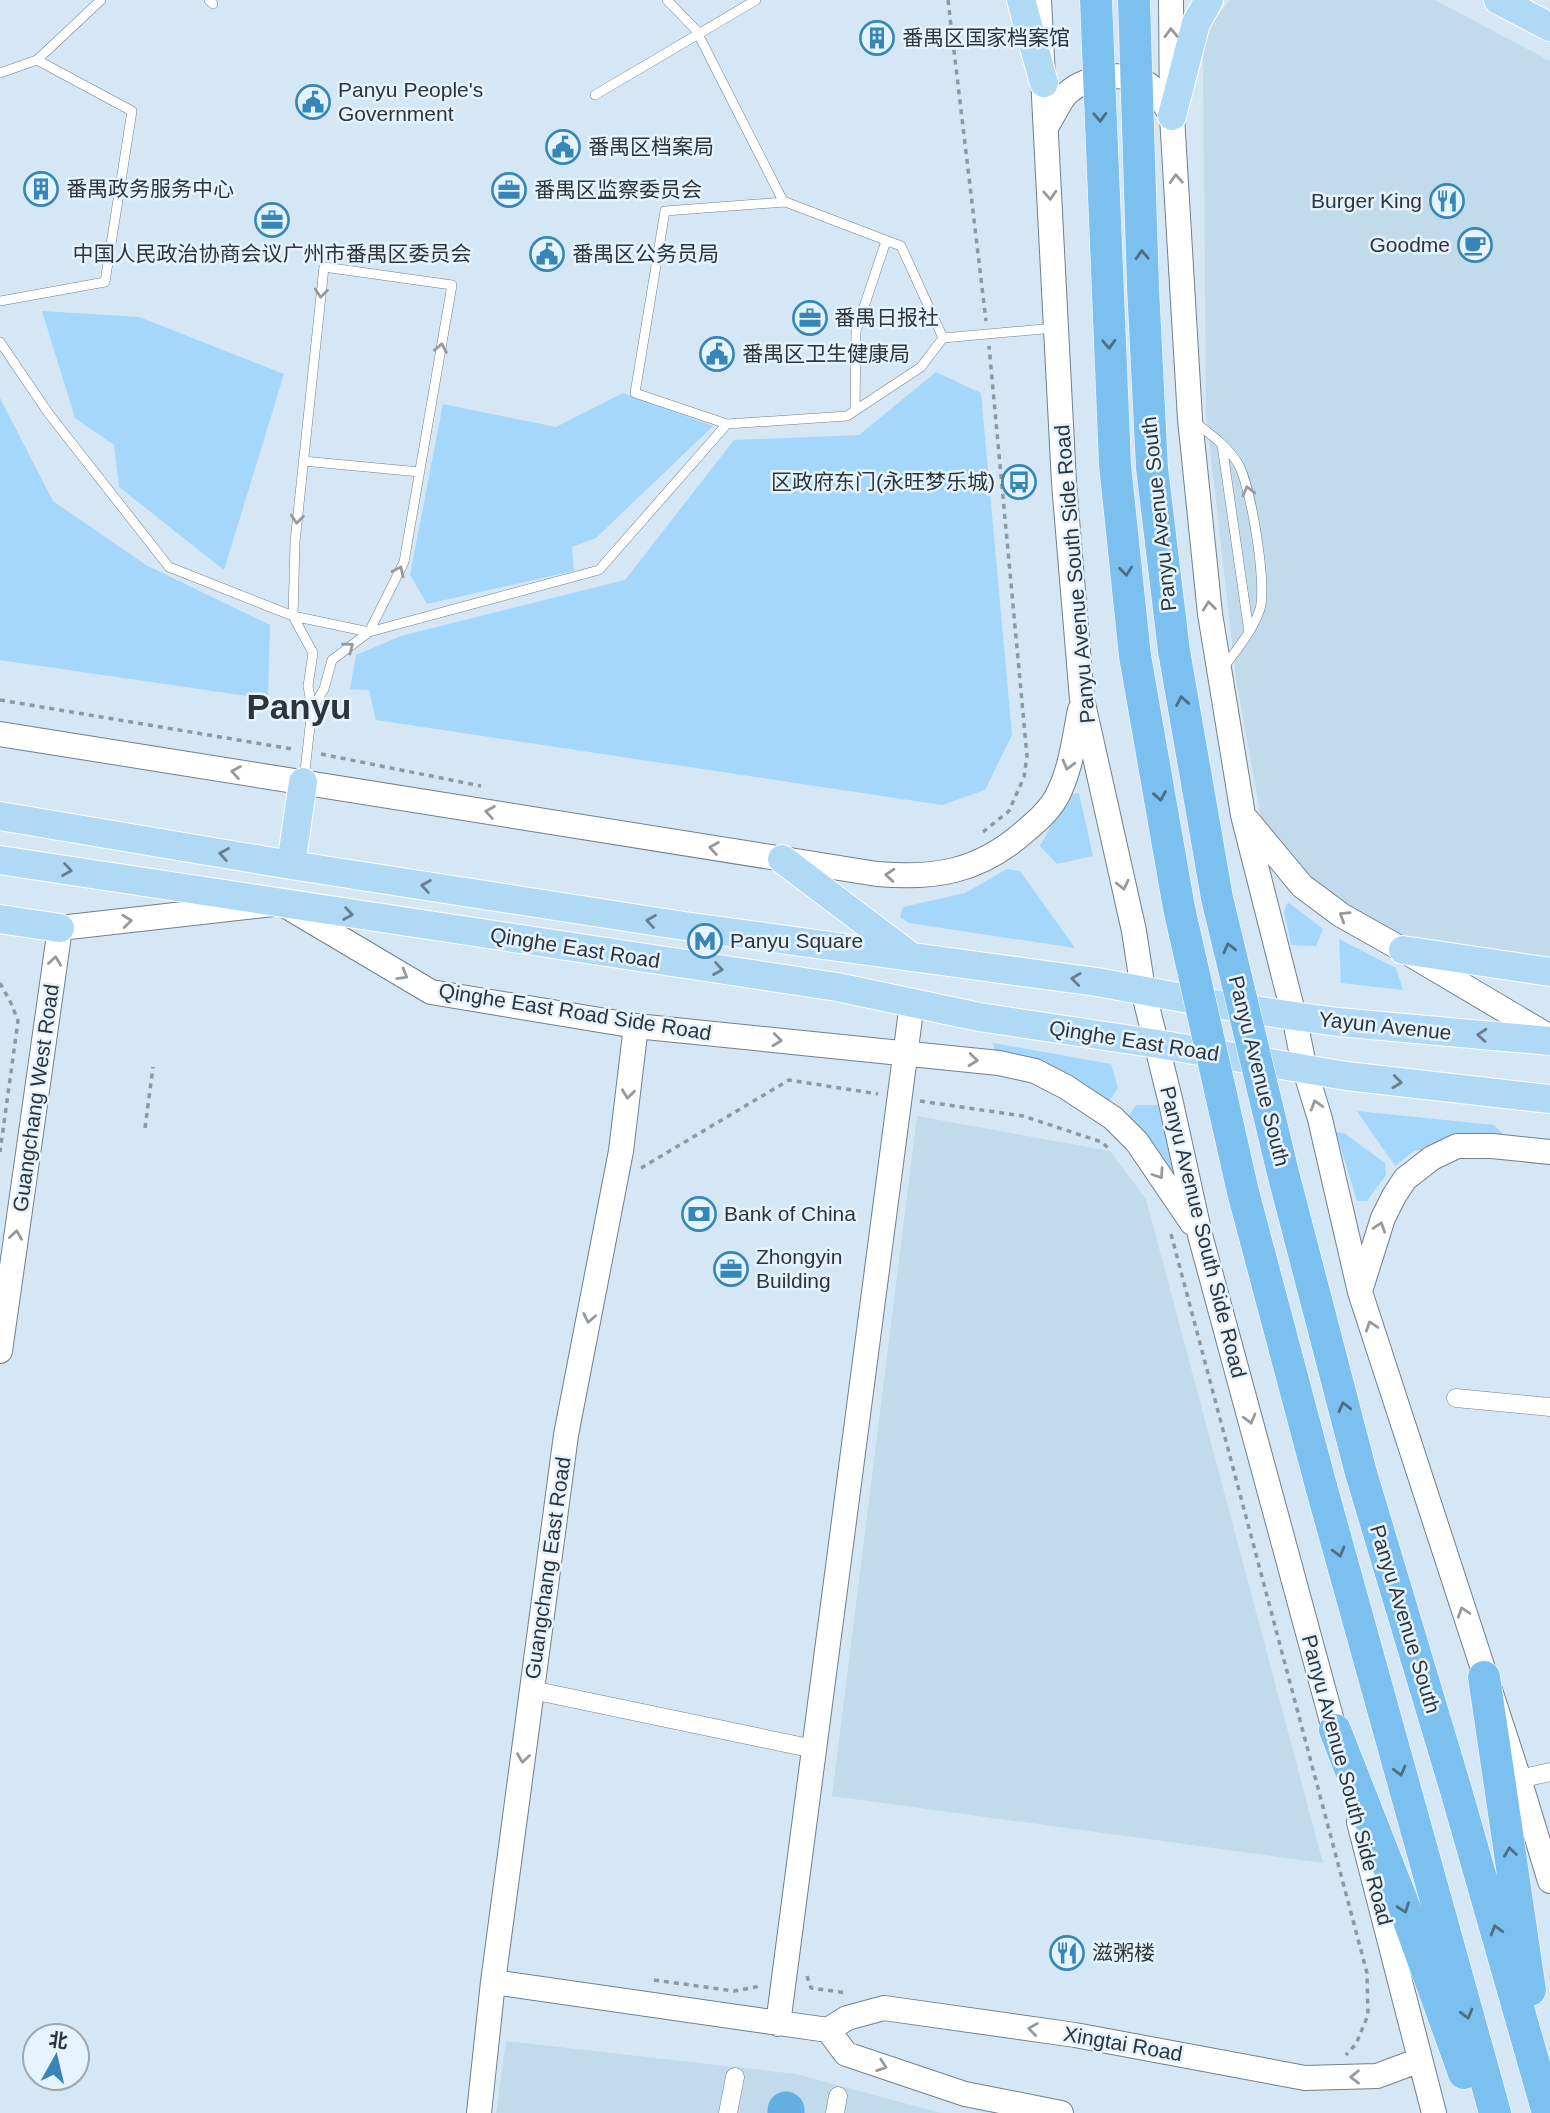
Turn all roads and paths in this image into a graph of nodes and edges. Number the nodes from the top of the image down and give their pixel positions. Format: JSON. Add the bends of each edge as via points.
{"nodes":[{"id":1,"x":101,"y":0,"type":"edge"},
{"id":2,"x":667,"y":0,"type":"edge"},
{"id":3,"x":756,"y":0,"type":"edge"},
{"id":4,"x":948,"y":0,"type":"edge"},
{"id":5,"x":1021,"y":0,"type":"edge"},
{"id":6,"x":1039,"y":0,"type":"edge"},
{"id":7,"x":1096,"y":0,"type":"edge"},
{"id":8,"x":1134,"y":0,"type":"edge"},
{"id":9,"x":1171,"y":0,"type":"edge"},
{"id":10,"x":1209,"y":0,"type":"edge"},
{"id":11,"x":1498,"y":0,"type":"edge"},
{"id":12,"x":1550,"y":27,"type":"edge"},
{"id":13,"x":699,"y":34,"type":"junction"},
{"id":14,"x":37,"y":60,"type":"junction"},
{"id":15,"x":0,"y":73,"type":"edge"},
{"id":16,"x":1044,"y":83,"type":"junction"},
{"id":17,"x":595,"y":95,"type":"dead end"},
{"id":18,"x":1172,"y":116,"type":"junction"},
{"id":19,"x":1046,"y":127,"type":"junction"},
{"id":20,"x":785,"y":202,"type":"junction"},
{"id":21,"x":886,"y":240,"type":"junction"},
{"id":22,"x":0,"y":301,"type":"edge"},
{"id":23,"x":1056,"y":328,"type":"junction"},
{"id":24,"x":988,"y":334,"type":"junction"},
{"id":25,"x":943,"y":338,"type":"junction"},
{"id":26,"x":0,"y":342,"type":"edge"},
{"id":27,"x":855,"y":411,"type":"junction"},
{"id":28,"x":1190,"y":419,"type":"junction"},
{"id":29,"x":727,"y":424,"type":"junction"},
{"id":30,"x":1222,"y":443,"type":"junction"},
{"id":31,"x":303,"y":461,"type":"junction"},
{"id":32,"x":420,"y":472,"type":"junction"},
{"id":33,"x":293,"y":616,"type":"junction"},
{"id":34,"x":369,"y":632,"type":"junction"},
{"id":35,"x":1249,"y":633,"type":"junction"},
{"id":36,"x":1220,"y":673,"type":"junction"},
{"id":37,"x":1082,"y":699,"type":"junction"},
{"id":38,"x":0,"y":700,"type":"edge"},
{"id":39,"x":312,"y":709,"type":"junction"},
{"id":40,"x":0,"y":734,"type":"edge"},
{"id":41,"x":307,"y":751,"type":"junction"},
{"id":42,"x":303,"y":782,"type":"junction"},
{"id":43,"x":484,"y":787,"type":"dead end"},
{"id":44,"x":1243,"y":815,"type":"junction"},
{"id":45,"x":0,"y":816,"type":"edge"},
{"id":46,"x":977,"y":837,"type":"dead end"},
{"id":47,"x":782,"y":859,"type":"junction"},
{"id":48,"x":0,"y":860,"type":"edge"},
{"id":49,"x":291,"y":865,"type":"junction"},
{"id":50,"x":281,"y":904,"type":"junction"},
{"id":51,"x":0,"y":919,"type":"edge"},
{"id":52,"x":60,"y":928,"type":"junction"},
{"id":53,"x":1403,"y":950,"type":"junction"},
{"id":54,"x":912,"y":957,"type":"junction"},
{"id":55,"x":1550,"y":972,"type":"edge"},
{"id":56,"x":0,"y":983,"type":"edge"},
{"id":57,"x":1143,"y":990,"type":"junction"},
{"id":58,"x":912,"y":1003,"type":"junction"},
{"id":59,"x":1221,"y":1005,"type":"joint"},
{"id":60,"x":1294,"y":1016,"type":"junction"},
{"id":61,"x":636,"y":1026,"type":"junction"},
{"id":62,"x":1550,"y":1039,"type":"edge"},
{"id":63,"x":1158,"y":1044,"type":"junction"},
{"id":64,"x":905,"y":1052,"type":"junction"},
{"id":65,"x":153,"y":1067,"type":"dead end"},
{"id":66,"x":1305,"y":1070,"type":"junction"},
{"id":67,"x":899,"y":1097,"type":"junction"},
{"id":68,"x":1550,"y":1099,"type":"edge"},
{"id":69,"x":145,"y":1128,"type":"dead end"},
{"id":70,"x":1110,"y":1149,"type":"dead end"},
{"id":71,"x":0,"y":1152,"type":"edge"},
{"id":72,"x":1550,"y":1152,"type":"edge"},
{"id":73,"x":638,"y":1170,"type":"dead end"},
{"id":74,"x":1170,"y":1230,"type":"dead end"},
{"id":75,"x":1200,"y":1236,"type":"junction"},
{"id":76,"x":1360,"y":1292,"type":"junction"},
{"id":77,"x":0,"y":1351,"type":"edge"},
{"id":78,"x":1456,"y":1398,"type":"dead end"},
{"id":79,"x":1550,"y":1407,"type":"edge"},
{"id":80,"x":1484,"y":1677,"type":"junction"},
{"id":81,"x":532,"y":1690,"type":"junction"},
{"id":82,"x":1335,"y":1730,"type":"junction"},
{"id":83,"x":814,"y":1749,"type":"junction"},
{"id":84,"x":1550,"y":1772,"type":"edge"},
{"id":85,"x":1519,"y":1779,"type":"junction"},
{"id":86,"x":1550,"y":1881,"type":"edge"},
{"id":87,"x":806,"y":1971,"type":"dead end"},
{"id":88,"x":653,"y":1980,"type":"dead end"},
{"id":89,"x":493,"y":1982,"type":"junction"},
{"id":90,"x":761,"y":1982,"type":"dead end"},
{"id":91,"x":847,"y":1993,"type":"dead end"},
{"id":92,"x":778,"y":2024,"type":"junction"},
{"id":93,"x":828,"y":2030,"type":"junction"},
{"id":94,"x":1344,"y":2058,"type":"dead end"},
{"id":95,"x":1420,"y":2060,"type":"junction"},
{"id":96,"x":735,"y":2077,"type":"dead end"},
{"id":97,"x":479,"y":2113,"type":"edge"},
{"id":98,"x":728,"y":2113,"type":"edge"},
{"id":99,"x":1061,"y":2113,"type":"edge"},
{"id":100,"x":1434,"y":2113,"type":"edge"},
{"id":101,"x":1478,"y":2113,"type":"edge"},
{"id":102,"x":1495,"y":2113,"type":"edge"},
{"id":103,"x":1548,"y":2113,"type":"edge"}],
"edges":[{"from":1,"to":14,"type":"lane"},
{"from":2,"to":13,"type":"lane"},
{"from":3,"to":13,"type":"lane"},
{"from":4,"to":24,"type":"path"},
{"from":5,"to":16,"type":"main road"},
{"from":6,"to":16,"type":"main road","name":"Panyu Avenue South Side Road"},
{"from":7,"to":102,"type":"highway","name":"Panyu Avenue South","one_way":true,"bridge":true,"via":[[1115,465],[1135,656],[1179,908],[1243,1192]]},
{"from":103,"to":8,"type":"highway","name":"Panyu Avenue South","one_way":true,"bridge":true,"via":[[1361,1473],[1217,898],[1174,651],[1152,468]]},
{"from":18,"to":9,"type":"main road","one_way":true},
{"from":10,"to":18,"type":"main road","via":[[1196,23]]},
{"from":11,"to":12,"type":"main road"},
{"from":13,"to":17,"type":"lane"},
{"from":13,"to":20,"type":"lane"},
{"from":14,"to":15,"type":"lane"},
{"from":14,"to":22,"type":"lane","via":[[132,111],[105,282]]},
{"from":16,"to":19,"type":"main road","name":"Panyu Avenue South Side Road"},
{"from":18,"to":19,"type":"main road","via":[[1149,86],[1115,76],[1088,81],[1064,96]]},
{"from":28,"to":18,"type":"main road","one_way":true},
{"from":19,"to":23,"type":"main road","name":"Panyu Avenue South Side Road","one_way":true},
{"from":20,"to":21,"type":"lane"},
{"from":20,"to":29,"type":"lane","via":[[664,211],[635,393]]},
{"from":21,"to":25,"type":"lane","via":[[901,246]]},
{"from":21,"to":27,"type":"lane","via":[[856,331]]},
{"from":23,"to":24,"type":"lane"},
{"from":23,"to":37,"type":"main road","name":"Panyu Avenue South Side Road"},
{"from":24,"to":25,"type":"lane"},
{"from":24,"to":46,"type":"path","via":[[1027,755],[1024,777],[1009,811]]},
{"from":25,"to":27,"type":"lane","via":[[920,368]]},
{"from":26,"to":33,"type":"lane","via":[[48,414],[169,568]]},
{"from":27,"to":29,"type":"lane","via":[[847,416]]},
{"from":28,"to":30,"type":"lane"},
{"from":36,"to":28,"type":"main road","one_way":true},
{"from":29,"to":34,"type":"lane","via":[[599,570]]},
{"from":30,"to":35,"type":"lane"},
{"from":35,"to":30,"type":"lane","one_way":true,"via":[[1263,590],[1250,497],[1238,463]]},
{"from":31,"to":32,"type":"lane"},
{"from":32,"to":31,"type":"lane","one_way":true,"via":[[452,285],[324,267]]},
{"from":31,"to":33,"type":"lane","one_way":true},
{"from":34,"to":32,"type":"lane","one_way":true,"via":[[404,562]]},
{"from":33,"to":34,"type":"lane"},
{"from":33,"to":39,"type":"lane","via":[[313,653],[308,686]]},
{"from":39,"to":34,"type":"lane","one_way":true,"via":[[324,690],[332,660]]},
{"from":35,"to":36,"type":"lane"},
{"from":36,"to":44,"type":"main road"},
{"from":37,"to":47,"type":"main road","one_way":true,"via":[[1068,770],[1055,799],[1036,822],[988,858],[954,871],[907,877]]},
{"from":37,"to":57,"type":"main road","name":"Panyu Avenue South Side Road","one_way":true},
{"from":38,"to":41,"type":"path"},
{"from":39,"to":41,"type":"lane"},
{"from":42,"to":40,"type":"main road","one_way":true},
{"from":41,"to":42,"type":"lane"},
{"from":41,"to":43,"type":"path"},
{"from":47,"to":42,"type":"main road","one_way":true},
{"from":42,"to":49,"type":"main road"},
{"from":53,"to":44,"type":"main road","one_way":true,"via":[[1341,915],[1302,886]]},
{"from":44,"to":60,"type":"main road"},
{"from":49,"to":45,"type":"main road","name":"Qinghe East Road","one_way":true},
{"from":47,"to":54,"type":"main road"},
{"from":48,"to":50,"type":"main road","name":"Qinghe East Road","one_way":true},
{"from":54,"to":49,"type":"main road","name":"Qinghe East Road","one_way":true},
{"from":52,"to":50,"type":"main road","one_way":true},
{"from":50,"to":58,"type":"main road","name":"Qinghe East Road","one_way":true,"via":[[837,987]]},
{"from":50,"to":61,"type":"main road","name":"Qinghe East Road Side Road","one_way":true,"via":[[431,992]]},
{"from":51,"to":52,"type":"main road"},
{"from":77,"to":52,"type":"main road","name":"Guangchang West Road","one_way":true},
{"from":53,"to":55,"type":"main road"},
{"from":53,"to":62,"type":"main road"},
{"from":57,"to":54,"type":"main road","name":"Qinghe East Road","one_way":true},
{"from":56,"to":71,"type":"path","via":[[18,1021]]},
{"from":57,"to":59,"type":"main road","name":"Qinghe East Road"},
{"from":57,"to":63,"type":"main road","name":"Panyu Avenue South Side Road"},
{"from":58,"to":63,"type":"main road","name":"Qinghe East Road"},
{"from":58,"to":64,"type":"main road"},
{"from":59,"to":60,"type":"main road","name":"Yayun Avenue"},
{"from":62,"to":60,"type":"main road","name":"Yayun Avenue","one_way":true},
{"from":60,"to":66,"type":"main road"},
{"from":61,"to":64,"type":"main road","name":"Qinghe East Road Side Road","one_way":true},
{"from":61,"to":81,"type":"main road","name":"Guangchang East Road","one_way":true,"via":[[621,1151],[566,1435]]},
{"from":63,"to":66,"type":"main road","name":"Qinghe East Road"},
{"from":63,"to":75,"type":"main road","name":"Panyu Avenue South Side Road"},
{"from":64,"to":67,"type":"main road"},
{"from":64,"to":75,"type":"main road","name":"Qinghe East Road Side Road","one_way":true,"via":[[999,1062],[1035,1071],[1066,1087],[1113,1118],[1137,1142]]},
{"from":65,"to":69,"type":"path"},
{"from":66,"to":68,"type":"main road","one_way":true},
{"from":76,"to":66,"type":"main road","one_way":true},
{"from":67,"to":70,"type":"path","via":[[1023,1116]]},
{"from":67,"to":73,"type":"path","via":[[789,1080]]},
{"from":67,"to":83,"type":"main road"},
{"from":76,"to":72,"type":"main road","one_way":true,"via":[[1394,1196],[1405,1179],[1432,1158],[1457,1146]]},
{"from":74,"to":94,"type":"path","via":[[1367,1973],[1368,2015],[1356,2044]]},
{"from":75,"to":82,"type":"main road","name":"Panyu Avenue South Side Road","one_way":true},
{"from":80,"to":76,"type":"main road","one_way":true},
{"from":78,"to":79,"type":"street"},
{"from":80,"to":85,"type":"main road"},
{"from":103,"to":80,"type":"highway","one_way":true},
{"from":81,"to":83,"type":"street"},
{"from":81,"to":89,"type":"main road","name":"Guangchang East Road","one_way":true},
{"from":82,"to":95,"type":"main road","name":"Panyu Avenue South Side Road"},
{"from":82,"to":101,"type":"highway","one_way":true},
{"from":83,"to":92,"type":"main road"},
{"from":84,"to":85,"type":"street"},
{"from":85,"to":86,"type":"main road"},
{"from":87,"to":91,"type":"path","via":[[811,1988]]},
{"from":88,"to":90,"type":"path","via":[[734,1991]]},
{"from":89,"to":92,"type":"main road"},
{"from":89,"to":97,"type":"main road","name":"Guangchang East Road"},
{"from":92,"to":93,"type":"main road"},
{"from":95,"to":93,"type":"main road","name":"Xingtai Road","one_way":true,"via":[[1377,2076],[1305,2078],[1075,2035],[884,2008],[847,2018]]},
{"from":93,"to":99,"type":"main road","one_way":true,"via":[[846,2054],[965,2094]]},
{"from":95,"to":100,"type":"main road","name":"Panyu Avenue South Side Road"},
{"from":96,"to":98,"type":"street"}]}
